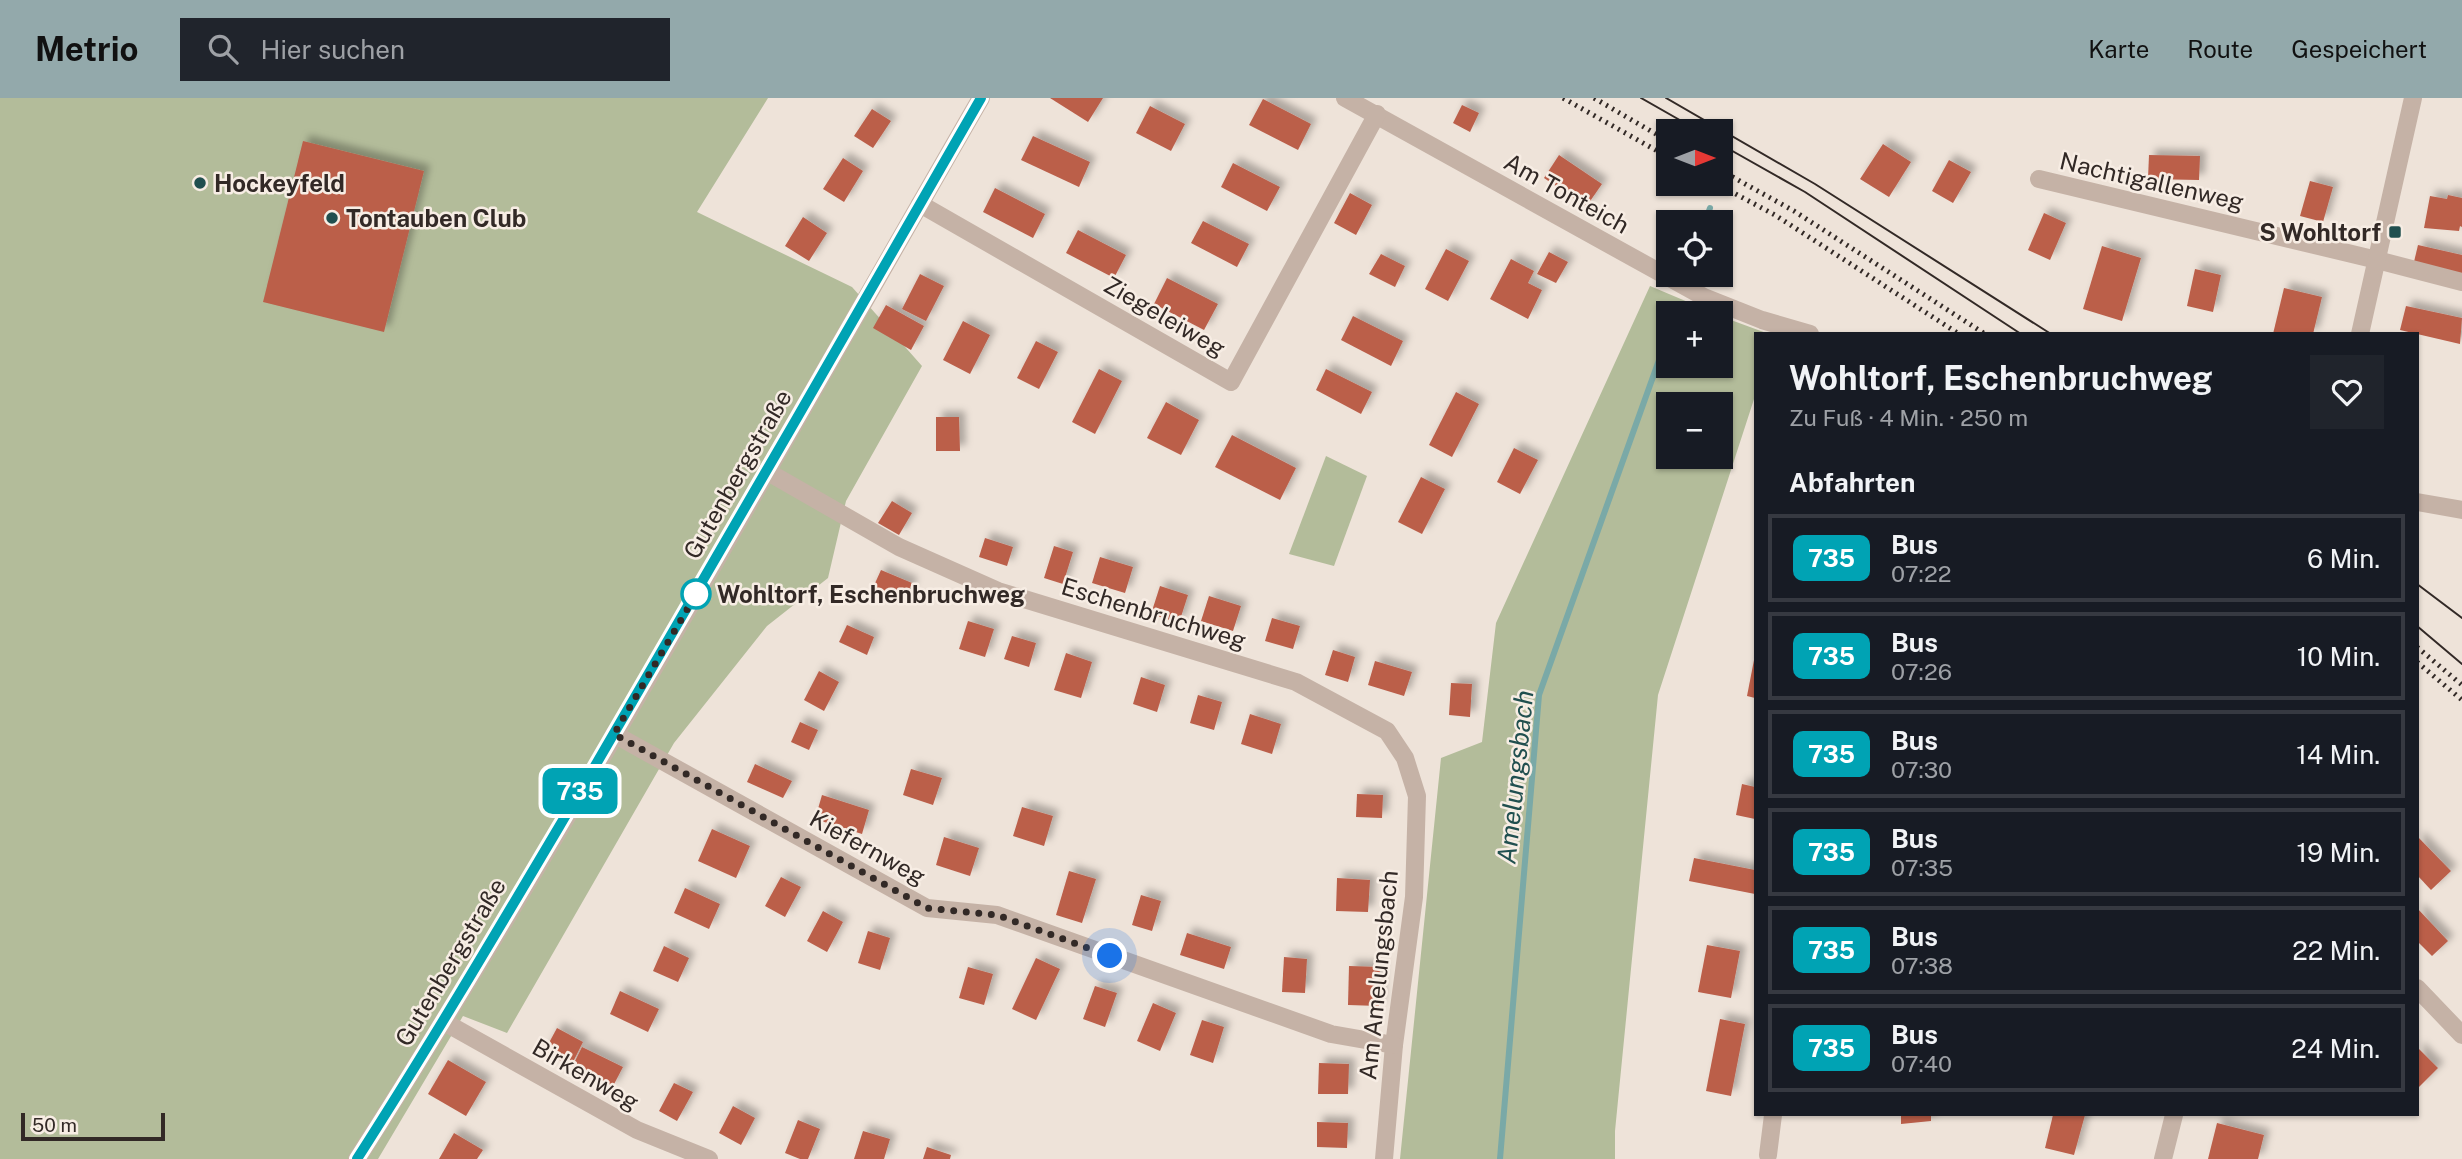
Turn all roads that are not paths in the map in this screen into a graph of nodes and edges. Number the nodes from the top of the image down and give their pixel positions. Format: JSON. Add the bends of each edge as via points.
{"nodes":[{"id":1,"x":981,"y":98,"type":"edge"},
{"id":2,"x":1345,"y":98,"type":"edge"},
{"id":3,"x":2413,"y":98,"type":"edge"},
{"id":4,"x":1377,"y":114,"type":"junction"},
{"id":5,"x":2039,"y":179,"type":"dead end"},
{"id":6,"x":920,"y":204,"type":"junction"},
{"id":7,"x":2376,"y":260,"type":"junction"},
{"id":8,"x":2462,"y":282,"type":"edge"},
{"id":9,"x":2365,"y":331,"type":"edge"},
{"id":10,"x":1803,"y":332,"type":"edge"},
{"id":11,"x":768,"y":472,"type":"junction"},
{"id":12,"x":2419,"y":502,"type":"edge"},
{"id":13,"x":2462,"y":510,"type":"edge"},
{"id":14,"x":614,"y":734,"type":"junction"},
{"id":15,"x":1417,"y":796,"type":"joint"},
{"id":16,"x":2419,"y":990,"type":"edge"},
{"id":17,"x":444,"y":1022,"type":"junction"},
{"id":18,"x":2462,"y":1035,"type":"edge"},
{"id":19,"x":1394,"y":1045,"type":"junction"},
{"id":20,"x":1773,"y":1116,"type":"edge"},
{"id":21,"x":2174,"y":1116,"type":"edge"},
{"id":22,"x":1768,"y":1155,"type":"dead end"},
{"id":23,"x":357,"y":1159,"type":"edge"},
{"id":24,"x":709,"y":1159,"type":"edge"},
{"id":25,"x":1384,"y":1159,"type":"edge"},
{"id":26,"x":2163,"y":1159,"type":"edge"}],
"edges":[{"from":1,"to":6,"type":"street","name":"Gutenbergstraße"},
{"from":2,"to":4,"type":"street","name":"Am Tonteich"},
{"from":3,"to":7,"type":"street"},
{"from":4,"to":6,"type":"street","name":"Ziegeleiweg","via":[[1231,382]]},
{"from":4,"to":10,"type":"street","name":"Am Tonteich","via":[[1704,297]]},
{"from":5,"to":7,"type":"street","name":"Nachtigallenweg"},
{"from":6,"to":11,"type":"street","name":"Gutenbergstraße"},
{"from":7,"to":8,"type":"street","name":"Nachtigallenweg"},
{"from":7,"to":9,"type":"street"},
{"from":11,"to":14,"type":"street","name":"Gutenbergstraße"},
{"from":11,"to":15,"type":"street","name":"Eschenbruchweg","via":[[898,547],[999,591],[1296,682],[1387,731],[1405,758]]},
{"from":12,"to":13,"type":"street"},
{"from":14,"to":17,"type":"street","name":"Gutenbergstraße"},
{"from":14,"to":19,"type":"street","name":"Kiefernweg","via":[[927,908],[997,915],[1331,1034]]},
{"from":15,"to":19,"type":"street","name":"Am Amelungsbach","via":[[1414,897]]},
{"from":16,"to":18,"type":"street"},
{"from":17,"to":23,"type":"street","name":"Gutenbergstraße"},
{"from":17,"to":24,"type":"street","name":"Birkenweg","via":[[637,1130]]},
{"from":19,"to":25,"type":"street","name":"Am Amelungsbach"},
{"from":20,"to":22,"type":"street"},
{"from":21,"to":26,"type":"street"}]}
